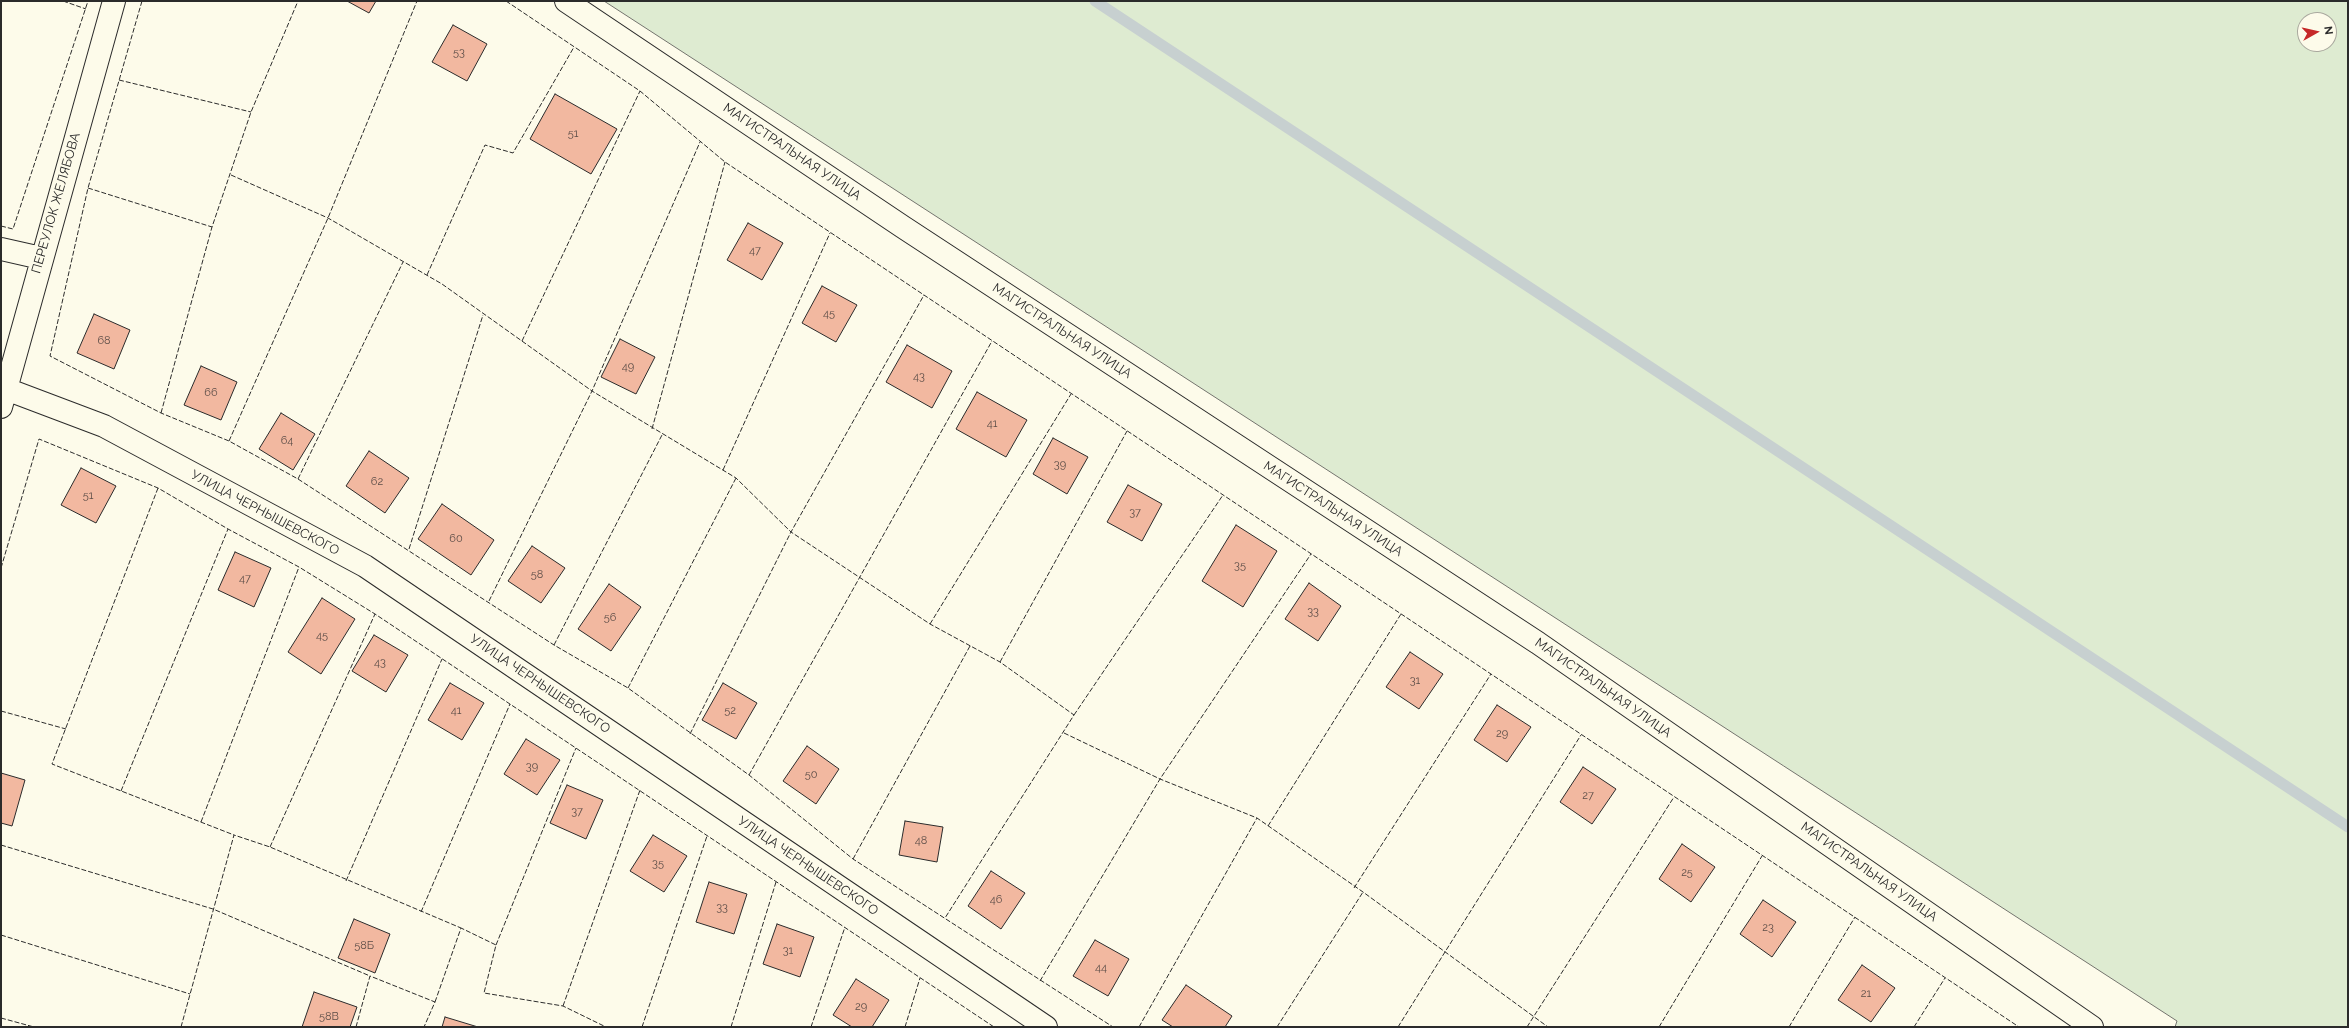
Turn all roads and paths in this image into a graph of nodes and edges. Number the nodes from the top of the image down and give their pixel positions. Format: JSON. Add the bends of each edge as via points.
{"nodes":[{"id":1,"x":114,"y":1,"type":"edge"},
{"id":2,"x":566,"y":1,"type":"edge"},
{"id":3,"x":1,"y":249,"type":"edge"},
{"id":4,"x":41,"y":258,"type":"junction"},
{"id":5,"x":4,"y":398,"type":"edge"},
{"id":6,"x":1046,"y":1027,"type":"edge"},
{"id":7,"x":2092,"y":1027,"type":"edge"}],
"edges":[{"from":1,"to":4,"type":"street","name":"ПЕРЕУЛОК ЖЕЛЯБОВА"},
{"from":2,"to":7,"type":"street","name":"МАГИСТРАЛЬНАЯ УЛИЦА","via":[[903,228],[1538,643]]},
{"from":3,"to":4,"type":"street"},
{"from":4,"to":5,"type":"street","name":"ПЕРЕУЛОК ЖЕЛЯБОВА"},
{"from":5,"to":6,"type":"street","name":"УЛИЦА ЧЕРНЫШЕВСКОГО","via":[[104,426],[365,566]]}]}
